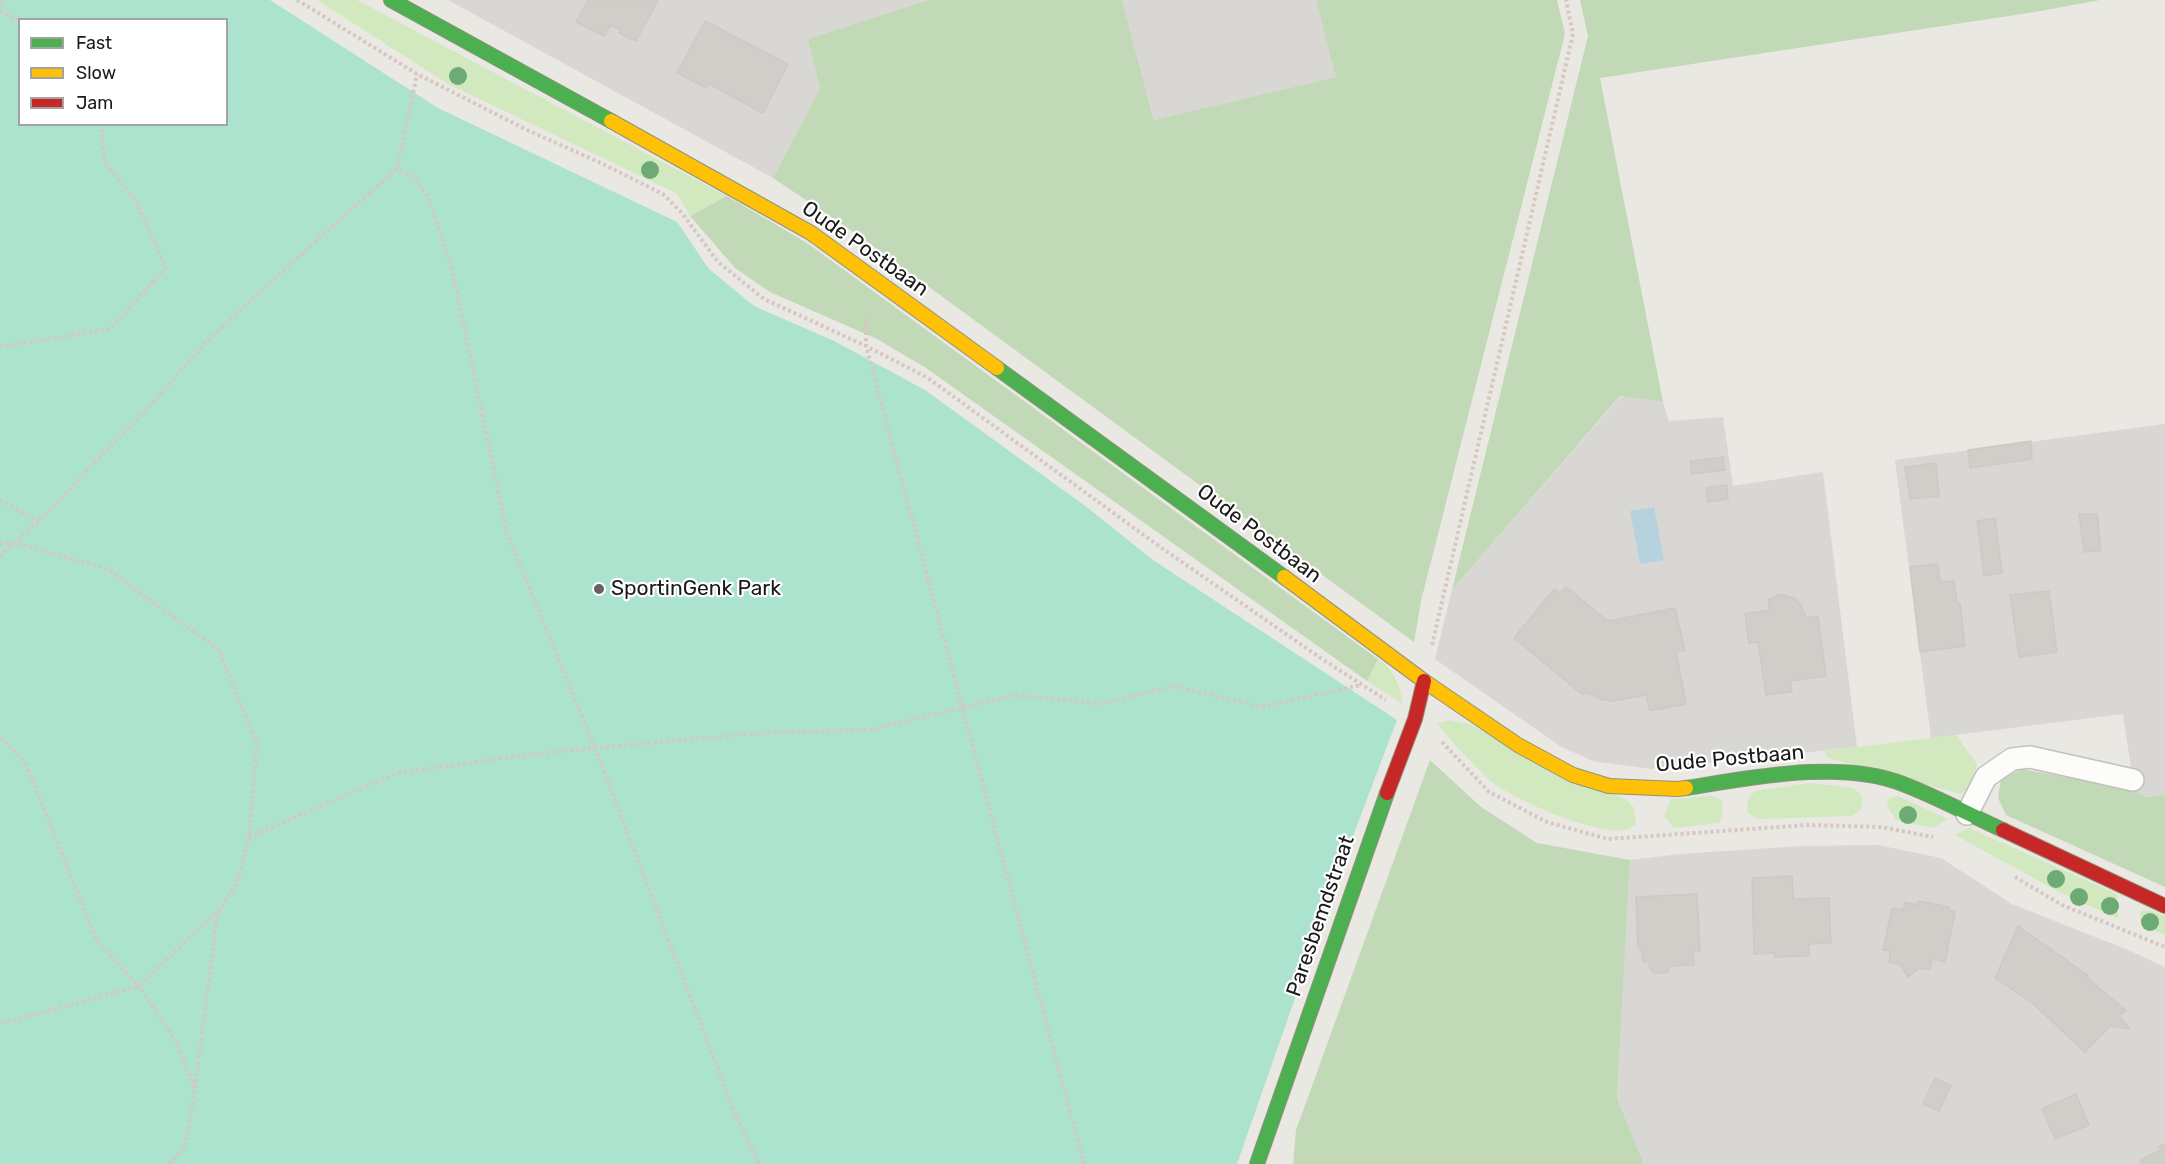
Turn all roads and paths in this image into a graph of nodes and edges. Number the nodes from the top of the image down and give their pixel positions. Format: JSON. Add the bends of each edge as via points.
{"nodes":[{"id":1,"x":4,"y":0,"type":"edge"},
{"id":2,"x":391,"y":0,"type":"edge"},
{"id":3,"x":1566,"y":0,"type":"edge"},
{"id":4,"x":0,"y":6,"type":"edge"},
{"id":5,"x":0,"y":11,"type":"edge"},
{"id":6,"x":18,"y":19,"type":"edge"},
{"id":7,"x":417,"y":74,"type":"dead end"},
{"id":8,"x":101,"y":126,"type":"edge"},
{"id":9,"x":397,"y":169,"type":"junction"},
{"id":10,"x":865,"y":304,"type":"dead end"},
{"id":11,"x":0,"y":347,"type":"edge"},
{"id":12,"x":0,"y":500,"type":"edge"},
{"id":13,"x":39,"y":522,"type":"junction"},
{"id":14,"x":15,"y":543,"type":"junction"},
{"id":15,"x":0,"y":544,"type":"edge"},
{"id":16,"x":0,"y":556,"type":"edge"},
{"id":17,"x":1424,"y":681,"type":"junction"},
{"id":18,"x":1362,"y":685,"type":"dead end"},
{"id":19,"x":963,"y":707,"type":"junction"},
{"id":20,"x":0,"y":738,"type":"edge"},
{"id":21,"x":595,"y":748,"type":"junction"},
{"id":22,"x":2133,"y":780,"type":"dead end"},
{"id":23,"x":1967,"y":814,"type":"junction"},
{"id":24,"x":249,"y":837,"type":"junction"},
{"id":25,"x":2165,"y":906,"type":"edge"},
{"id":26,"x":219,"y":910,"type":"junction"},
{"id":27,"x":139,"y":986,"type":"junction"},
{"id":28,"x":0,"y":1024,"type":"edge"},
{"id":29,"x":195,"y":1089,"type":"junction"},
{"id":30,"x":169,"y":1164,"type":"edge"},
{"id":31,"x":759,"y":1164,"type":"edge"},
{"id":32,"x":1083,"y":1164,"type":"edge"},
{"id":33,"x":1257,"y":1164,"type":"edge"}],
"edges":[{"from":1,"to":4,"type":"path"},
{"from":2,"to":17,"type":"street","name":"Oude Postbaan","via":[[811,233]]},
{"from":3,"to":17,"type":"path","via":[[1573,33]]},
{"from":5,"to":6,"type":"path"},
{"from":7,"to":9,"type":"path"},
{"from":8,"to":11,"type":"path","via":[[105,163],[135,199],[166,267],[110,328]]},
{"from":9,"to":13,"type":"path","via":[[204,344]]},
{"from":9,"to":21,"type":"path","via":[[414,177],[429,197],[451,265],[507,533]]},
{"from":10,"to":19,"type":"path","via":[[866,346]]},
{"from":12,"to":13,"type":"path"},
{"from":13,"to":14,"type":"path"},
{"from":14,"to":15,"type":"path"},
{"from":14,"to":16,"type":"path"},
{"from":14,"to":24,"type":"path","via":[[107,568],[218,649],[257,743]]},
{"from":17,"to":23,"type":"street","name":"Oude Postbaan","via":[[1518,746],[1573,775],[1609,786],[1677,789],[1757,777],[1860,773],[1902,783]]},
{"from":17,"to":33,"type":"street","name":"Paresbemdstraat","via":[[1415,719]]},
{"from":18,"to":19,"type":"path","via":[[1262,707],[1173,686],[1102,704],[1015,695]]},
{"from":19,"to":21,"type":"path","via":[[869,730],[760,733]]},
{"from":19,"to":32,"type":"path"},
{"from":20,"to":27,"type":"path","via":[[25,762],[97,941]]},
{"from":21,"to":24,"type":"path","via":[[397,773]]},
{"from":21,"to":31,"type":"path","via":[[737,1119]]},
{"from":22,"to":23,"type":"lane","via":[[2030,757],[2012,759],[1986,777]]},
{"from":23,"to":25,"type":"street","name":"Oude Postbaan"},
{"from":24,"to":26,"type":"path","via":[[237,883]]},
{"from":26,"to":27,"type":"path"},
{"from":26,"to":29,"type":"path"},
{"from":27,"to":28,"type":"path"},
{"from":27,"to":29,"type":"path","via":[[176,1041]]},
{"from":29,"to":30,"type":"path","via":[[185,1147]]}]}
